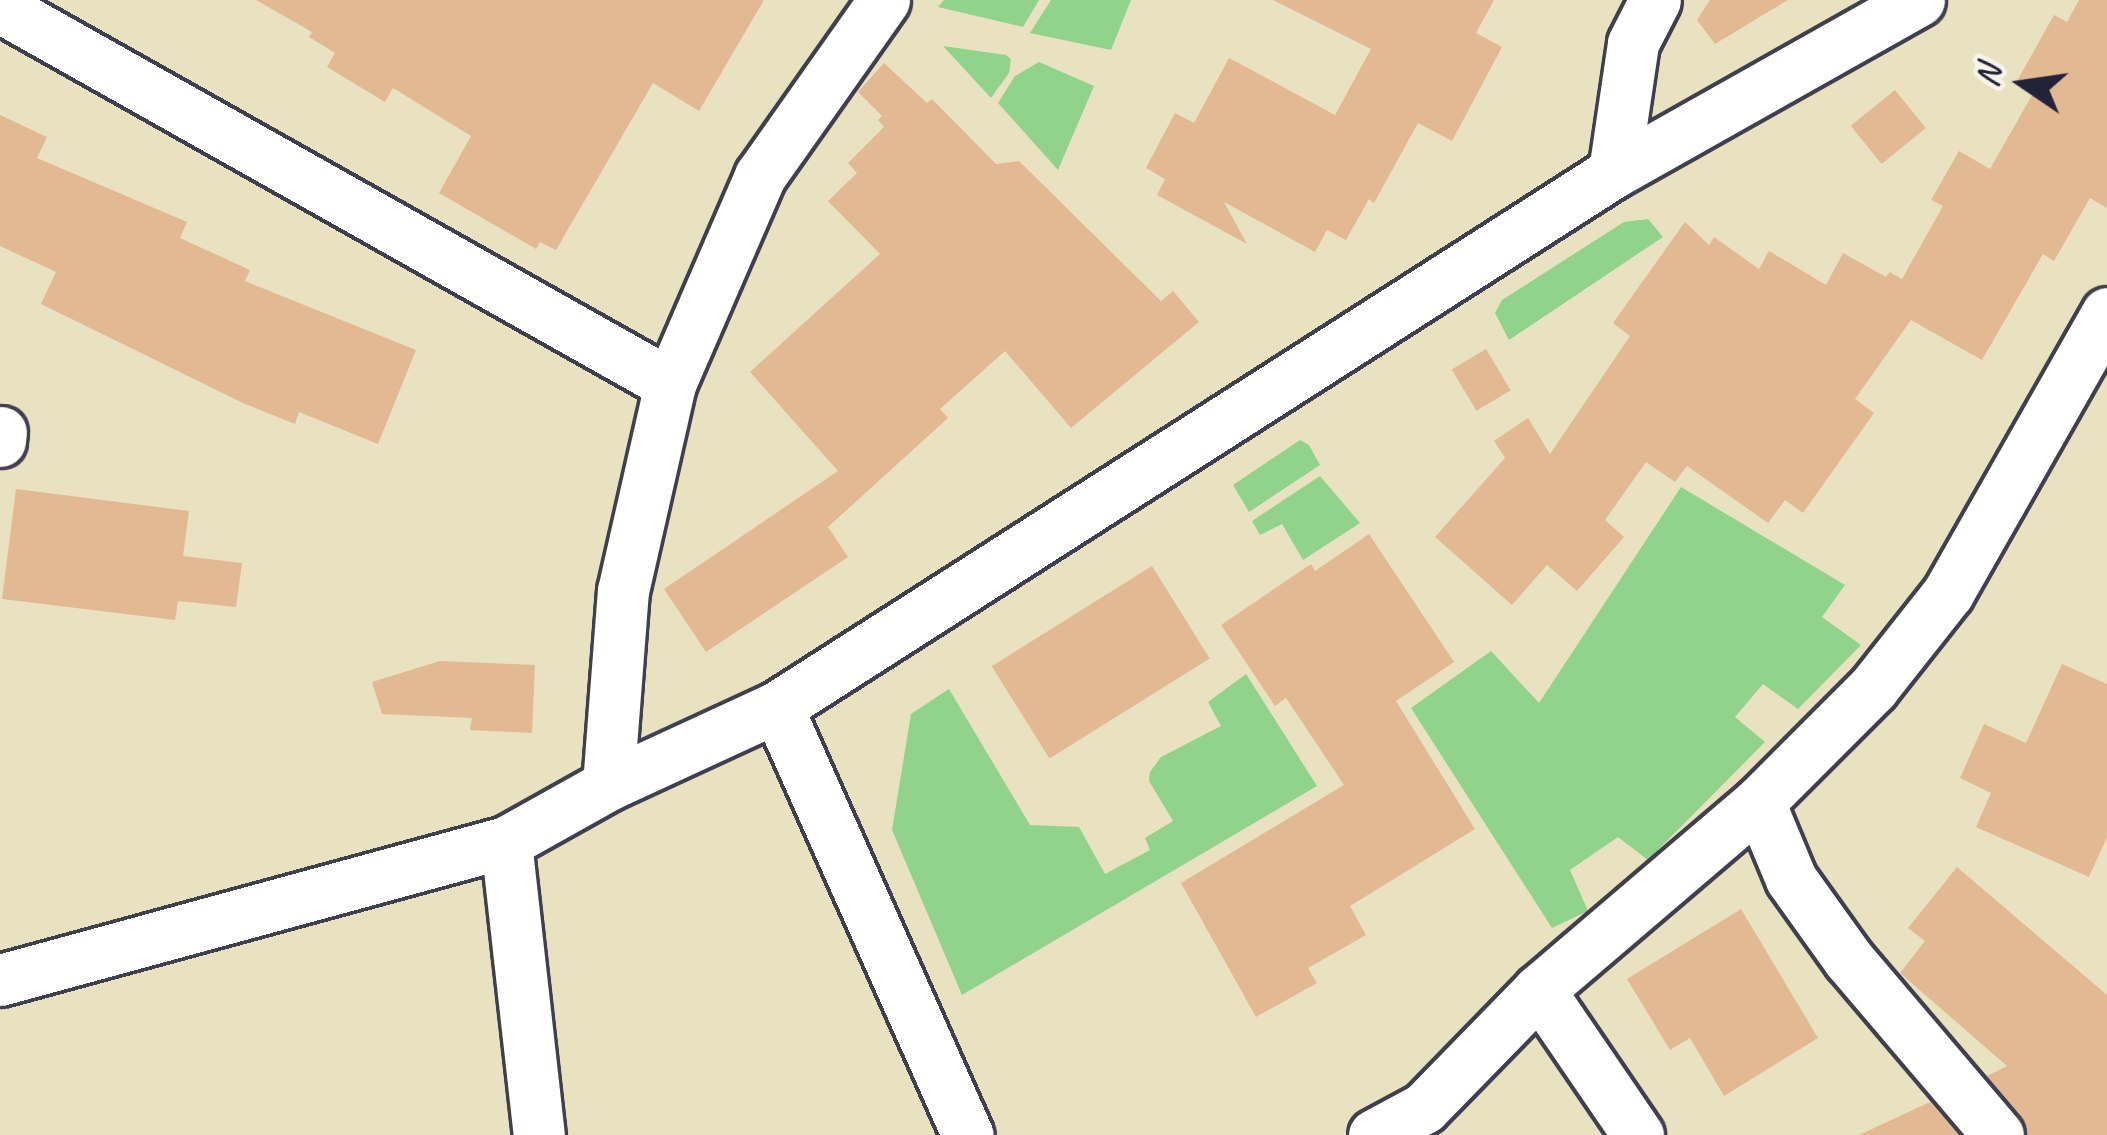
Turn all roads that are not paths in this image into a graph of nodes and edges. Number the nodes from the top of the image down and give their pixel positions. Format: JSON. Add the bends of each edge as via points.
{"nodes":[{"id":1,"x":884,"y":0,"type":"edge"},
{"id":2,"x":1655,"y":0,"type":"edge"},
{"id":3,"x":1919,"y":0,"type":"edge"},
{"id":4,"x":0,"y":7,"type":"edge"},
{"id":5,"x":1614,"y":172,"type":"junction"},
{"id":6,"x":2107,"y":313,"type":"edge"},
{"id":7,"x":670,"y":384,"type":"junction"},
{"id":8,"x":777,"y":707,"type":"junction"},
{"id":9,"x":608,"y":785,"type":"junction"},
{"id":10,"x":1759,"y":802,"type":"junction"},
{"id":11,"x":506,"y":842,"type":"junction"},
{"id":12,"x":0,"y":980,"type":"edge"},
{"id":13,"x":1539,"y":990,"type":"junction"},
{"id":14,"x":539,"y":1135,"type":"edge"},
{"id":15,"x":968,"y":1135,"type":"edge"},
{"id":16,"x":1374,"y":1135,"type":"edge"},
{"id":17,"x":1638,"y":1135,"type":"edge"},
{"id":18,"x":1998,"y":1135,"type":"edge"}],
"edges":[{"from":1,"to":7,"type":"street","via":[[760,176]]},
{"from":2,"to":5,"type":"street","via":[[1633,43]]},
{"from":3,"to":5,"type":"street"},
{"from":4,"to":7,"type":"street"},
{"from":5,"to":8,"type":"street"},
{"from":6,"to":10,"type":"street","via":[[1948,593],[1874,688]]},
{"from":7,"to":9,"type":"street","via":[[623,591]]},
{"from":8,"to":9,"type":"street"},
{"from":8,"to":15,"type":"street"},
{"from":9,"to":11,"type":"street"},
{"from":10,"to":13,"type":"street"},
{"from":10,"to":18,"type":"street","via":[[1791,879],[1849,960]]},
{"from":11,"to":12,"type":"street"},
{"from":11,"to":14,"type":"street"},
{"from":13,"to":16,"type":"street","via":[[1424,1108]]},
{"from":13,"to":17,"type":"street"}]}
